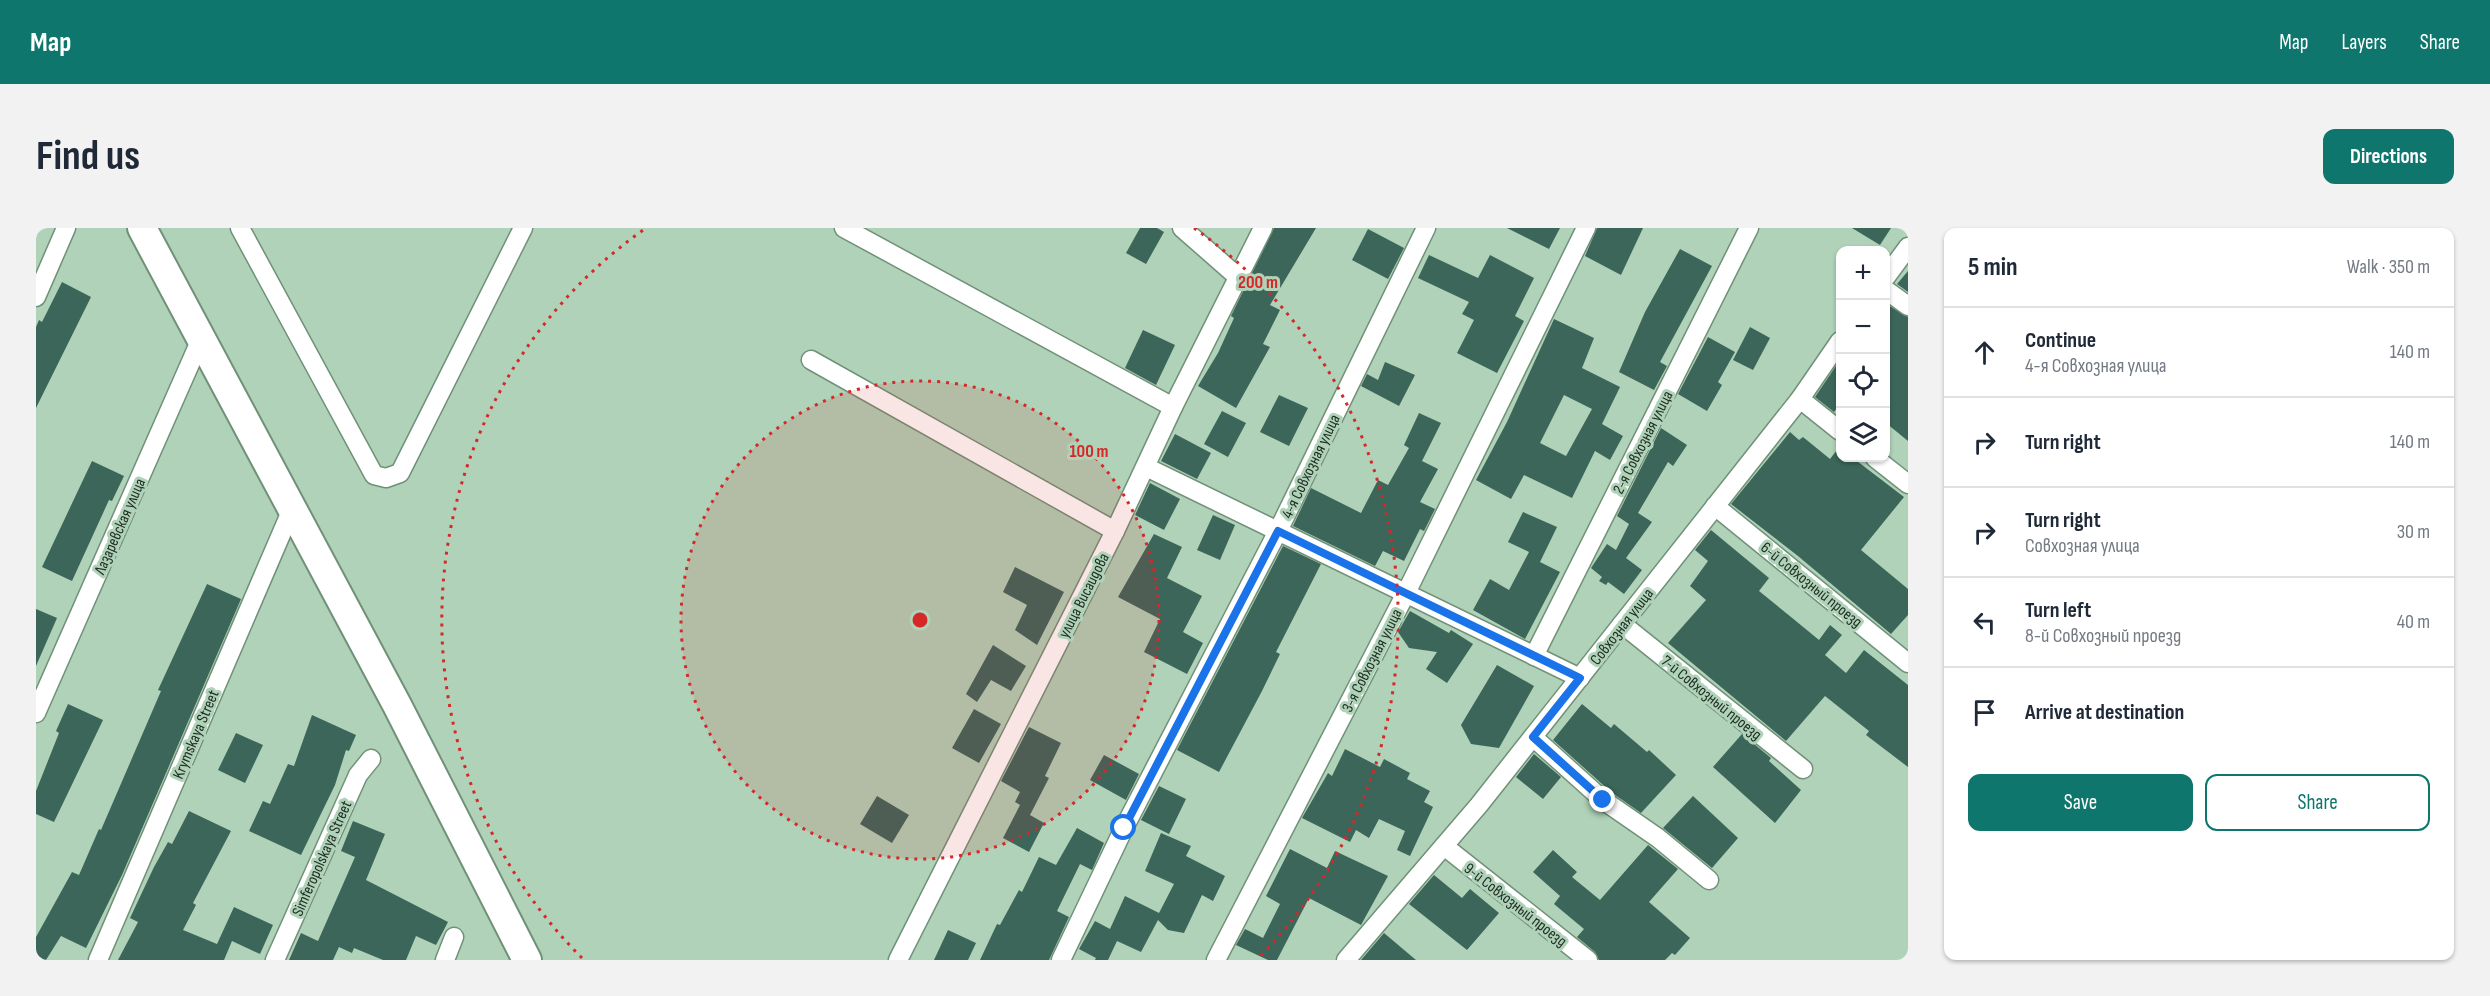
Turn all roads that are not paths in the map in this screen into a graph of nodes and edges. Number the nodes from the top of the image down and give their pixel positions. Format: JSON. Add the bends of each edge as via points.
{"nodes":[{"id":1,"x":66,"y":228,"type":"edge"},
{"id":2,"x":142,"y":228,"type":"edge"},
{"id":3,"x":240,"y":228,"type":"edge"},
{"id":4,"x":523,"y":228,"type":"edge"},
{"id":5,"x":844,"y":228,"type":"edge"},
{"id":6,"x":1182,"y":228,"type":"edge"},
{"id":7,"x":1263,"y":228,"type":"edge"},
{"id":8,"x":1426,"y":228,"type":"edge"},
{"id":9,"x":1586,"y":228,"type":"edge"},
{"id":10,"x":1749,"y":228,"type":"edge"},
{"id":11,"x":1908,"y":247,"type":"edge"},
{"id":12,"x":1890,"y":272,"type":"edge"},
{"id":13,"x":1239,"y":278,"type":"junction"},
{"id":14,"x":1890,"y":293,"type":"edge"},
{"id":15,"x":36,"y":297,"type":"edge"},
{"id":16,"x":1908,"y":306,"type":"edge"},
{"id":17,"x":201,"y":339,"type":"junction"},
{"id":18,"x":1836,"y":347,"type":"edge"},
{"id":19,"x":811,"y":360,"type":"dead end"},
{"id":20,"x":1800,"y":399,"type":"junction"},
{"id":21,"x":1173,"y":407,"type":"junction"},
{"id":22,"x":1836,"y":428,"type":"edge"},
{"id":23,"x":1880,"y":462,"type":"edge"},
{"id":24,"x":1146,"y":467,"type":"junction"},
{"id":25,"x":1908,"y":484,"type":"edge"},
{"id":26,"x":1715,"y":506,"type":"junction"},
{"id":27,"x":292,"y":509,"type":"junction"},
{"id":28,"x":1115,"y":531,"type":"junction"},
{"id":29,"x":1278,"y":531,"type":"junction"},
{"id":30,"x":1406,"y":593,"type":"junction"},
{"id":31,"x":1622,"y":624,"type":"junction"},
{"id":32,"x":1534,"y":656,"type":"junction"},
{"id":33,"x":1908,"y":663,"type":"edge"},
{"id":34,"x":1580,"y":678,"type":"junction"},
{"id":35,"x":36,"y":713,"type":"edge"},
{"id":36,"x":1533,"y":737,"type":"junction"},
{"id":37,"x":371,"y":759,"type":"dead end"},
{"id":38,"x":1803,"y":769,"type":"dead end"},
{"id":39,"x":1444,"y":846,"type":"junction"},
{"id":40,"x":1709,"y":880,"type":"dead end"},
{"id":41,"x":454,"y":937,"type":"dead end"},
{"id":42,"x":1348,"y":959,"type":"edge"},
{"id":43,"x":98,"y":960,"type":"edge"},
{"id":44,"x":275,"y":960,"type":"edge"},
{"id":45,"x":445,"y":960,"type":"edge"},
{"id":46,"x":527,"y":960,"type":"edge"},
{"id":47,"x":898,"y":960,"type":"edge"},
{"id":48,"x":1061,"y":960,"type":"edge"},
{"id":49,"x":1216,"y":960,"type":"edge"},
{"id":50,"x":1588,"y":960,"type":"edge"}],
"edges":[{"from":1,"to":15,"type":"street"},
{"from":2,"to":17,"type":"main road"},
{"from":3,"to":4,"type":"street","via":[[374,475],[386,478],[400,473]]},
{"from":5,"to":21,"type":"street"},
{"from":6,"to":13,"type":"street"},
{"from":7,"to":13,"type":"street","name":"улица Висаидова"},
{"from":8,"to":29,"type":"street","name":"4-я Совхозная улица"},
{"from":9,"to":30,"type":"street","name":"3-я Совхозная улица"},
{"from":10,"to":32,"type":"street","name":"2-я Совхозная улица"},
{"from":11,"to":12,"type":"street"},
{"from":13,"to":21,"type":"street","name":"улица Висаидова"},
{"from":14,"to":16,"type":"street"},
{"from":17,"to":27,"type":"main road"},
{"from":17,"to":35,"type":"street","name":"Лазаревская улица"},
{"from":18,"to":20,"type":"street","name":"Совхозная улица"},
{"from":19,"to":28,"type":"street"},
{"from":20,"to":22,"type":"street"},
{"from":20,"to":26,"type":"street","name":"Совхозная улица"},
{"from":21,"to":24,"type":"street","name":"улица Висаидова"},
{"from":23,"to":25,"type":"street"},
{"from":24,"to":28,"type":"street","name":"улица Висаидова"},
{"from":24,"to":29,"type":"street"},
{"from":26,"to":31,"type":"street","name":"Совхозная улица"},
{"from":26,"to":33,"type":"street","name":"6-й Совхозный проезд"},
{"from":27,"to":43,"type":"street","name":"Krymskaya Street"},
{"from":27,"to":46,"type":"main road"},
{"from":28,"to":47,"type":"street","name":"улица Висаидова"},
{"from":29,"to":30,"type":"street"},
{"from":29,"to":48,"type":"street","name":"4-я Совхозная улица","via":[[1124,828]]},
{"from":30,"to":32,"type":"street"},
{"from":30,"to":49,"type":"street","name":"3-я Совхозная улица"},
{"from":31,"to":34,"type":"street","name":"Совхозная улица"},
{"from":31,"to":38,"type":"street","name":"7-й Совхозный проезд"},
{"from":32,"to":34,"type":"street"},
{"from":34,"to":36,"type":"street","name":"Совхозная улица"},
{"from":36,"to":39,"type":"street","name":"Совхозная улица"},
{"from":36,"to":40,"type":"street","via":[[1603,800]]},
{"from":37,"to":44,"type":"street","name":"Simferopolskaya Street","via":[[358,775]]},
{"from":39,"to":42,"type":"street","name":"Совхозная улица"},
{"from":39,"to":50,"type":"street","name":"9-й Совхозный проезд"},
{"from":41,"to":45,"type":"street"}]}
